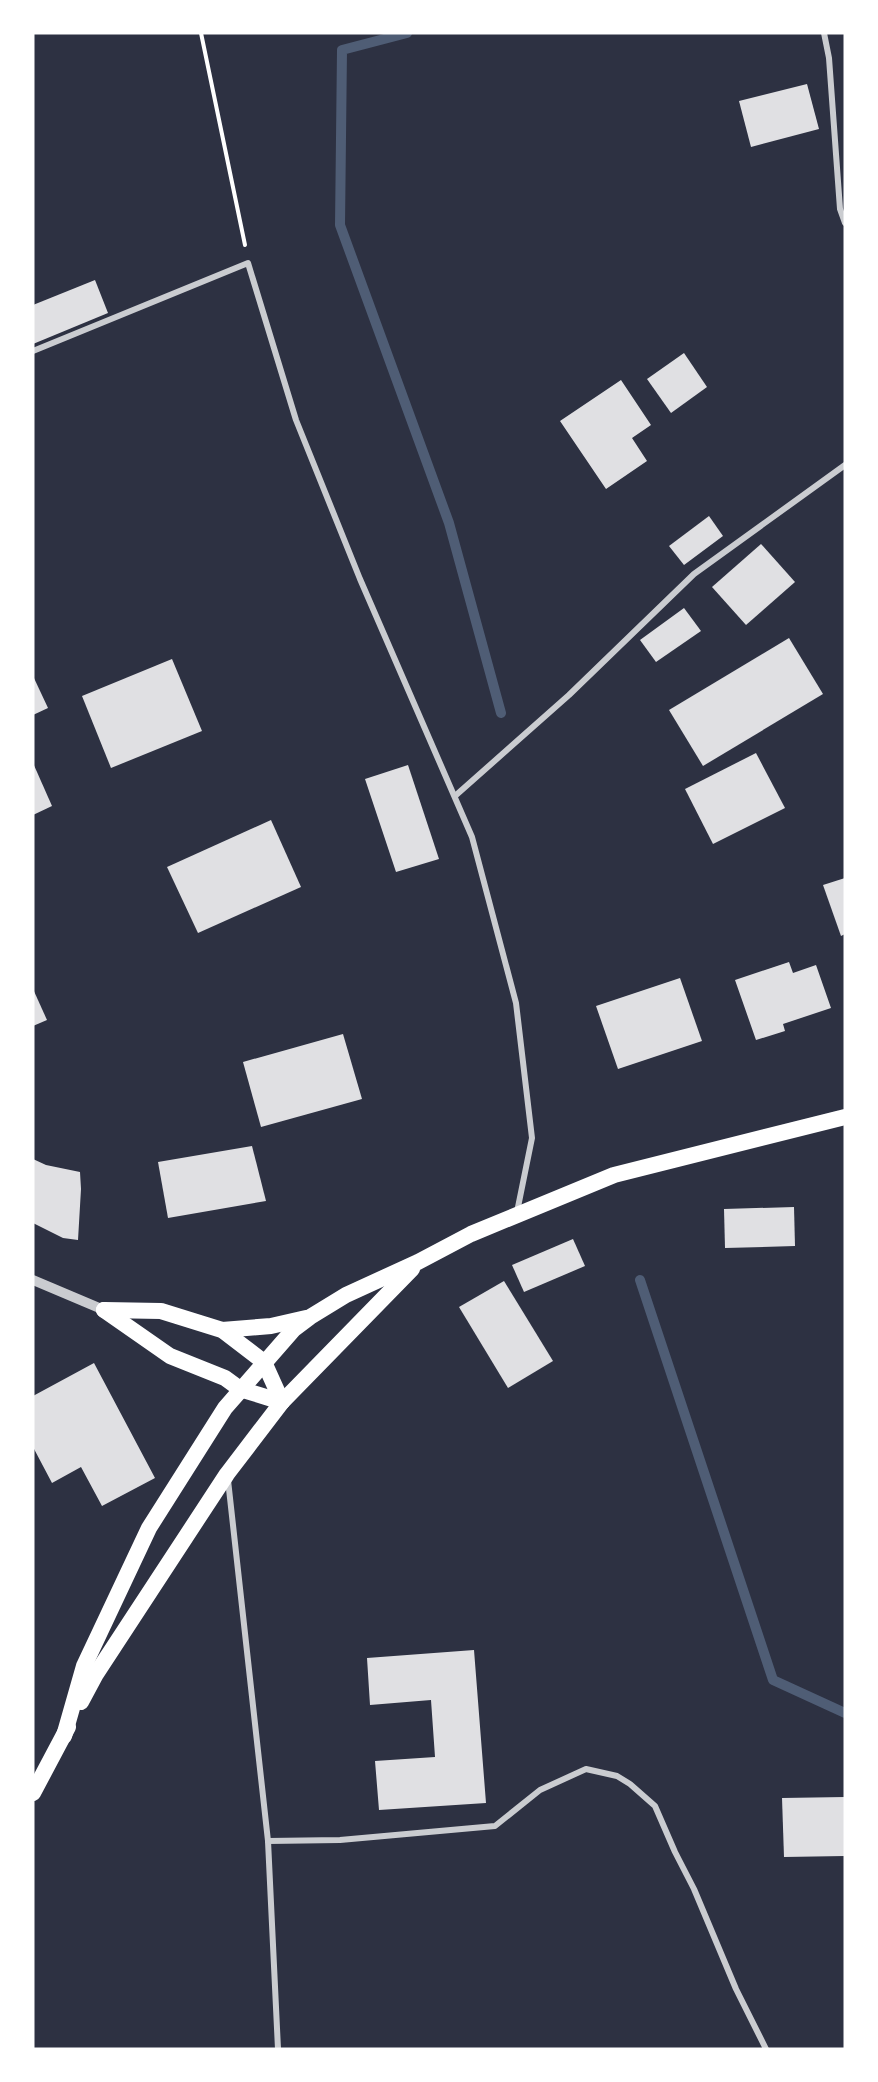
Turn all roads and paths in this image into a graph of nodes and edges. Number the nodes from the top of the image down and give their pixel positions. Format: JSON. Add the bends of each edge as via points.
{"nodes":[{"id":1,"x":201,"y":33,"type":"edge"},
{"id":2,"x":824,"y":33,"type":"edge"},
{"id":3,"x":845,"y":223,"type":"edge"},
{"id":4,"x":248,"y":263,"type":"junction"},
{"id":5,"x":33,"y":351,"type":"edge"},
{"id":6,"x":845,"y":465,"type":"edge"},
{"id":7,"x":455,"y":795,"type":"junction"},
{"id":8,"x":845,"y":1117,"type":"edge"},
{"id":9,"x":516,"y":1214,"type":"junction"},
{"id":10,"x":418,"y":1262,"type":"junction"},
{"id":11,"x":33,"y":1280,"type":"edge"},
{"id":12,"x":104,"y":1310,"type":"junction"},
{"id":13,"x":310,"y":1317,"type":"junction"},
{"id":14,"x":222,"y":1330,"type":"junction"},
{"id":15,"x":264,"y":1362,"type":"junction"},
{"id":16,"x":240,"y":1389,"type":"junction"},
{"id":17,"x":282,"y":1402,"type":"junction"},
{"id":18,"x":227,"y":1474,"type":"junction"},
{"id":19,"x":63,"y":1736,"type":"junction"},
{"id":20,"x":33,"y":1793,"type":"edge"},
{"id":21,"x":268,"y":1841,"type":"junction"},
{"id":22,"x":278,"y":2049,"type":"edge"},
{"id":23,"x":766,"y":2049,"type":"edge"}],
"edges":[{"from":1,"to":4,"type":"path"},
{"from":2,"to":3,"type":"street","via":[[840,209]]},
{"from":4,"to":5,"type":"street"},
{"from":4,"to":7,"type":"street","via":[[296,420],[360,579]]},
{"from":6,"to":7,"type":"street","via":[[694,574]]},
{"from":7,"to":9,"type":"street","via":[[472,837],[516,1003],[532,1138]]},
{"from":8,"to":9,"type":"highway","via":[[614,1175]]},
{"from":9,"to":10,"type":"highway"},
{"from":10,"to":13,"type":"highway","via":[[346,1295]]},
{"from":10,"to":17,"type":"highway"},
{"from":11,"to":12,"type":"street"},
{"from":12,"to":14,"type":"highway","via":[[161,1311]]},
{"from":12,"to":16,"type":"highway","via":[[170,1356],[225,1378]]},
{"from":13,"to":14,"type":"highway","via":[[271,1326]]},
{"from":13,"to":15,"type":"highway"},
{"from":14,"to":15,"type":"highway"},
{"from":15,"to":16,"type":"highway"},
{"from":15,"to":17,"type":"highway"},
{"from":16,"to":17,"type":"highway"},
{"from":16,"to":19,"type":"highway","via":[[149,1528],[84,1666]]},
{"from":17,"to":18,"type":"highway"},
{"from":18,"to":19,"type":"highway","via":[[96,1674]]},
{"from":18,"to":21,"type":"street"},
{"from":19,"to":20,"type":"highway"},
{"from":21,"to":22,"type":"street"},
{"from":21,"to":23,"type":"street","via":[[340,1840],[495,1826],[540,1790],[586,1769],[617,1776],[656,1806]]}]}
